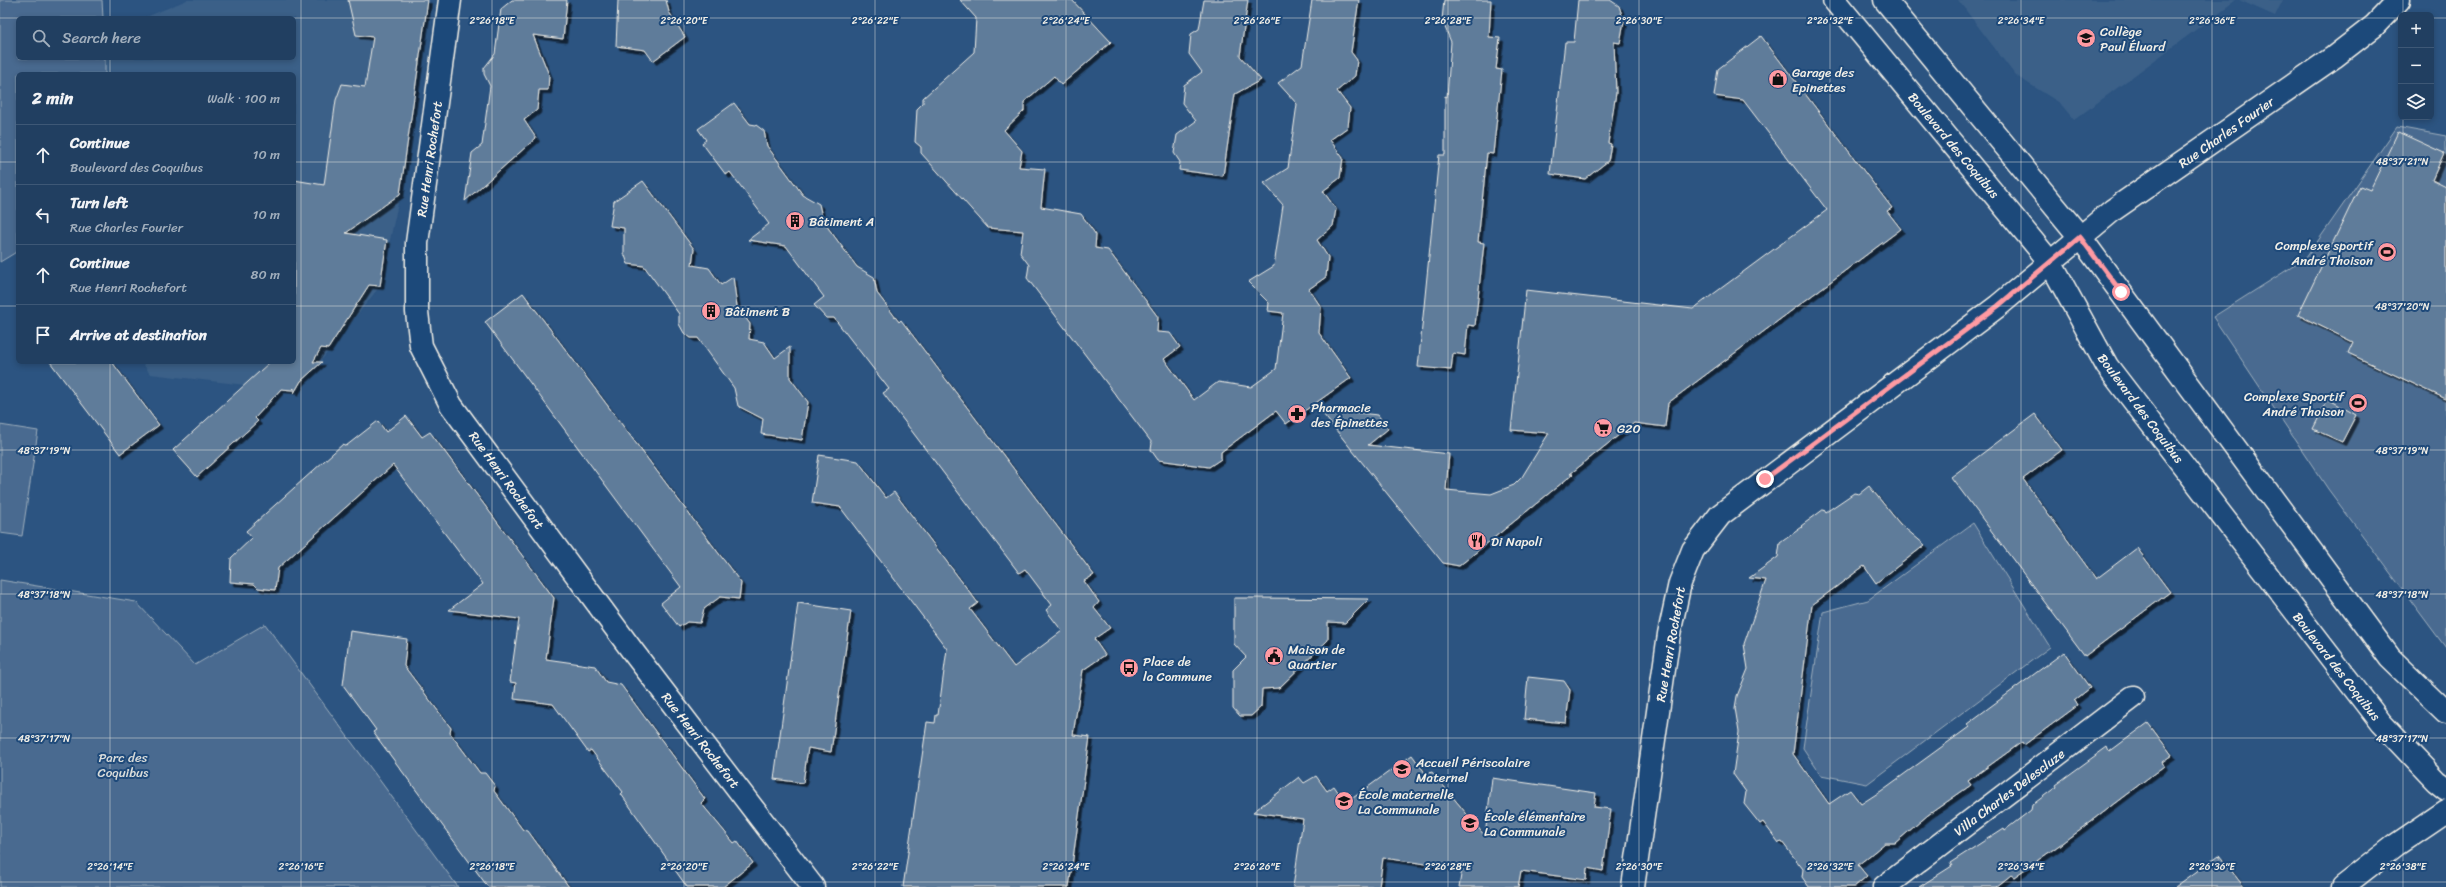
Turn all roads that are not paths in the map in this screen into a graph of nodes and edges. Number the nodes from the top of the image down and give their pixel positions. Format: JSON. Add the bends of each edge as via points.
{"nodes":[{"id":1,"x":450,"y":0,"type":"edge"},
{"id":2,"x":1834,"y":0,"type":"edge"},
{"id":3,"x":1885,"y":0,"type":"edge"},
{"id":4,"x":2399,"y":0,"type":"edge"},
{"id":5,"x":2080,"y":237,"type":"junction"},
{"id":6,"x":2050,"y":262,"type":"junction"},
{"id":7,"x":2134,"y":697,"type":"dead end"},
{"id":8,"x":2446,"y":712,"type":"edge"},
{"id":9,"x":2446,"y":789,"type":"edge"},
{"id":10,"x":2446,"y":811,"type":"edge"},
{"id":11,"x":813,"y":887,"type":"edge"},
{"id":12,"x":1633,"y":887,"type":"edge"},
{"id":13,"x":1884,"y":887,"type":"edge"},
{"id":14,"x":2342,"y":887,"type":"edge"}],
"edges":[{"from":1,"to":11,"type":"street","name":"Rue Henri Rochefort","via":[[417,243],[417,312],[421,346],[456,412],[634,653]]},
{"from":2,"to":6,"type":"street","name":"Boulevard des Coquibus"},
{"from":3,"to":5,"type":"street"},
{"from":4,"to":5,"type":"street","name":"Rue Charles Fourier","via":[[2374,26],[2334,57],[2113,210]]},
{"from":5,"to":6,"type":"street","name":"Rue Charles Fourier"},
{"from":5,"to":8,"type":"street","via":[[2390,658]]},
{"from":6,"to":9,"type":"street","name":"Boulevard des Coquibus","via":[[2107,366],[2381,723]]},
{"from":6,"to":12,"type":"street","name":"Rue Henri Rochefort","via":[[1992,310],[1720,515],[1693,550],[1680,583],[1669,634]]},
{"from":7,"to":13,"type":"street","name":"Villa Charles Delescluze"},
{"from":10,"to":14,"type":"street","via":[[2396,845]]}]}
